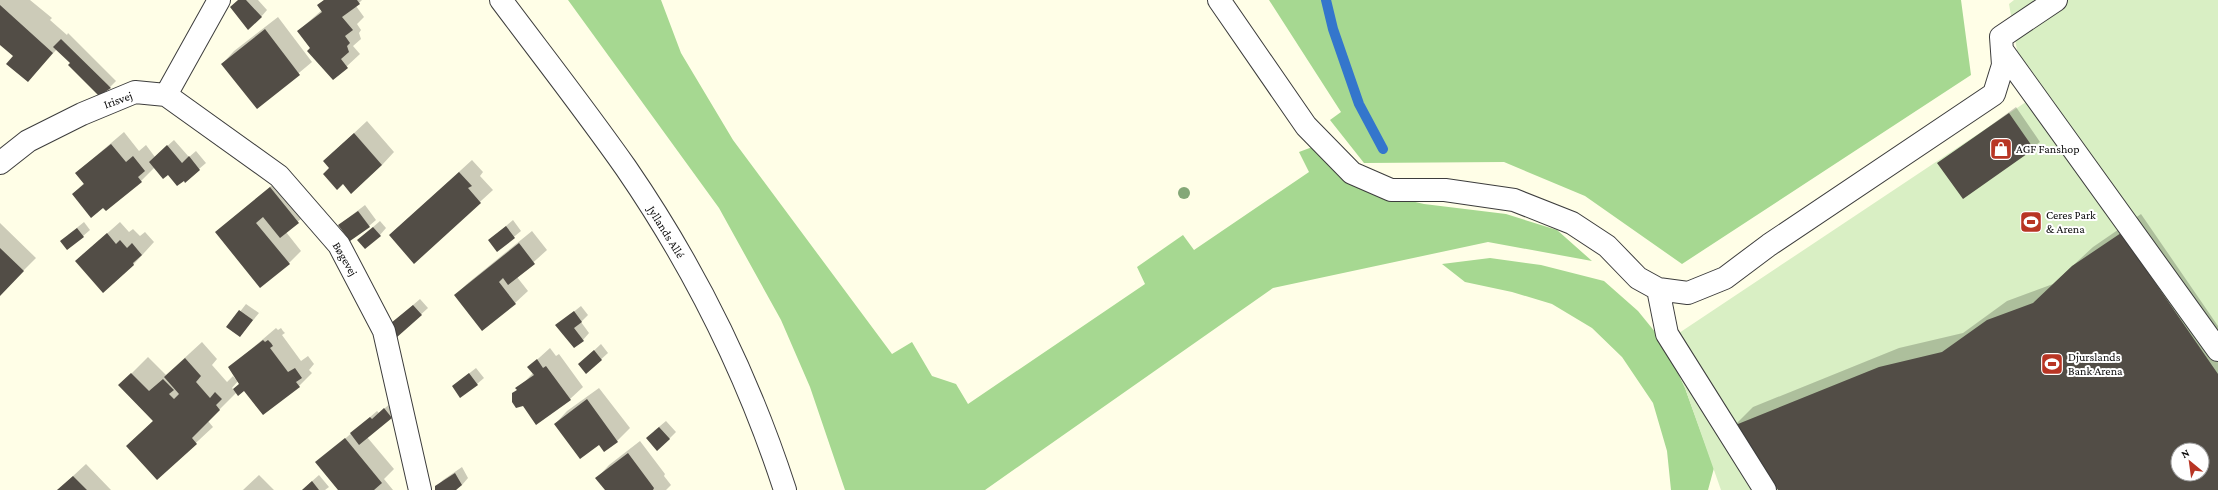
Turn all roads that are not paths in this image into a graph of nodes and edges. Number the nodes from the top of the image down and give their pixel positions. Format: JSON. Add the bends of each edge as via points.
{"nodes":[{"id":1,"x":219,"y":0,"type":"edge"},
{"id":2,"x":501,"y":0,"type":"edge"},
{"id":3,"x":1219,"y":0,"type":"edge"},
{"id":4,"x":2056,"y":0,"type":"edge"},
{"id":5,"x":2002,"y":50,"type":"junction"},
{"id":6,"x":166,"y":95,"type":"junction"},
{"id":7,"x":0,"y":163,"type":"edge"},
{"id":8,"x":1658,"y":289,"type":"junction"},
{"id":9,"x":2218,"y":350,"type":"edge"},
{"id":10,"x":420,"y":490,"type":"edge"},
{"id":11,"x":785,"y":490,"type":"edge"},
{"id":12,"x":1765,"y":490,"type":"edge"}],
"edges":[{"from":1,"to":6,"type":"street"},
{"from":2,"to":11,"type":"street","name":"Jyllands Allé","via":[[626,169],[675,246],[714,316],[745,380]]},
{"from":3,"to":8,"type":"street","via":[[1306,126],[1352,173],[1391,190],[1446,190],[1514,200],[1572,223],[1607,246],[1638,278]]},
{"from":4,"to":5,"type":"street","via":[[2001,37]]},
{"from":5,"to":8,"type":"street","via":[[2003,65],[1994,94],[1769,245],[1726,278],[1688,293]]},
{"from":5,"to":9,"type":"street"},
{"from":6,"to":7,"type":"street","name":"Irisvej","via":[[135,92],[28,141]]},
{"from":6,"to":10,"type":"street","name":"Bøgevej","via":[[279,176],[339,245],[384,331]]},
{"from":8,"to":12,"type":"street","via":[[1667,334]]}]}
